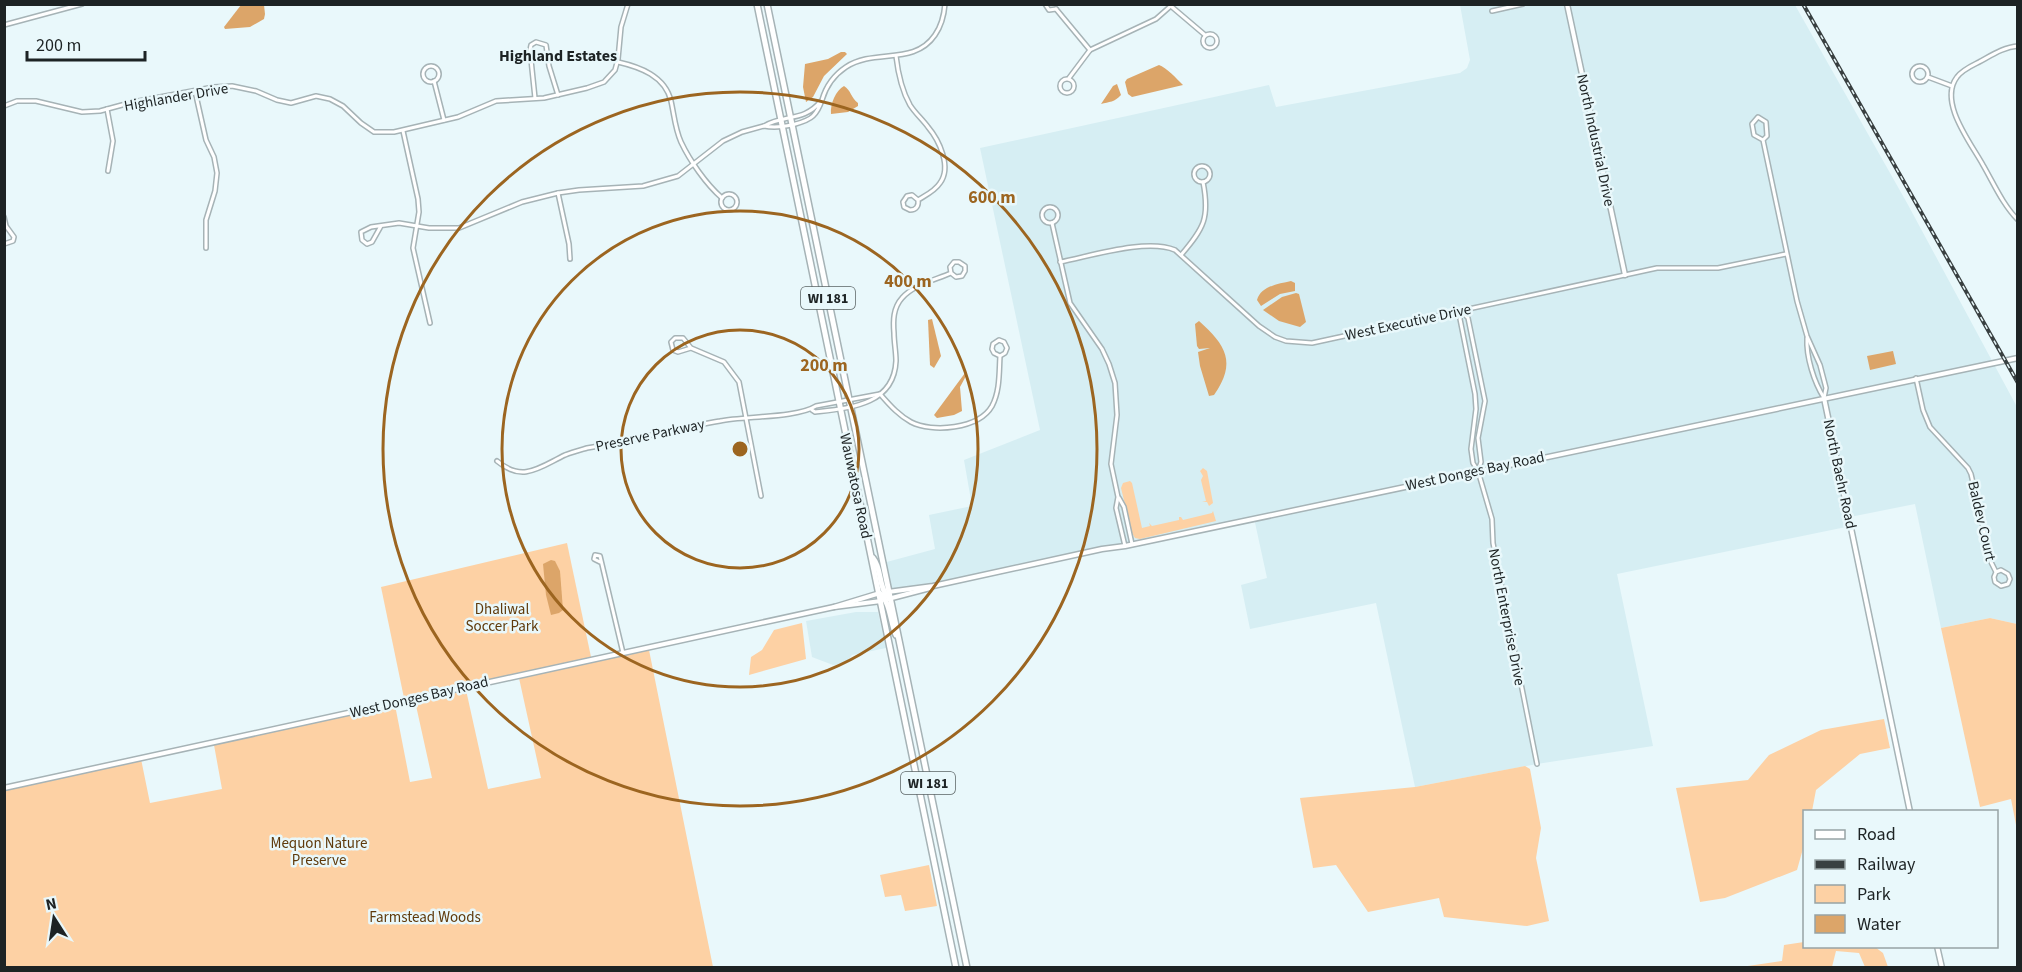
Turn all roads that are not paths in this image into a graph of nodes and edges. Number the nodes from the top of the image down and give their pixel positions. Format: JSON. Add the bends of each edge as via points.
{"nodes":[{"id":1,"x":57,"y":4,"type":"edge"},
{"id":2,"x":82,"y":4,"type":"edge"},
{"id":3,"x":628,"y":4,"type":"edge"},
{"id":4,"x":757,"y":4,"type":"edge"},
{"id":5,"x":767,"y":4,"type":"edge"},
{"id":6,"x":945,"y":4,"type":"edge"},
{"id":7,"x":1045,"y":4,"type":"edge"},
{"id":8,"x":1059,"y":4,"type":"edge"},
{"id":9,"x":1523,"y":4,"type":"edge"},
{"id":10,"x":1567,"y":4,"type":"edge"},
{"id":11,"x":1172,"y":6,"type":"edge"},
{"id":12,"x":1056,"y":9,"type":"junction"},
{"id":13,"x":58,"y":10,"type":"junction"},
{"id":14,"x":1492,"y":11,"type":"dead end"},
{"id":15,"x":4,"y":25,"type":"edge"},
{"id":16,"x":1205,"y":35,"type":"junction"},
{"id":17,"x":2018,"y":46,"type":"edge"},
{"id":18,"x":1090,"y":50,"type":"junction"},
{"id":19,"x":896,"y":56,"type":"junction"},
{"id":20,"x":618,"y":62,"type":"junction"},
{"id":21,"x":1928,"y":76,"type":"junction"},
{"id":22,"x":1069,"y":78,"type":"junction"},
{"id":23,"x":434,"y":81,"type":"junction"},
{"id":24,"x":1952,"y":86,"type":"junction"},
{"id":25,"x":195,"y":91,"type":"junction"},
{"id":26,"x":558,"y":95,"type":"junction"},
{"id":27,"x":535,"y":98,"type":"junction"},
{"id":28,"x":4,"y":106,"type":"edge"},
{"id":29,"x":107,"y":109,"type":"junction"},
{"id":30,"x":444,"y":121,"type":"junction"},
{"id":31,"x":791,"y":122,"type":"junction"},
{"id":32,"x":781,"y":124,"type":"junction"},
{"id":33,"x":403,"y":131,"type":"junction"},
{"id":34,"x":1764,"y":140,"type":"junction"},
{"id":35,"x":695,"y":163,"type":"junction"},
{"id":36,"x":108,"y":171,"type":"dead end"},
{"id":37,"x":1203,"y":182,"type":"junction"},
{"id":38,"x":558,"y":193,"type":"junction"},
{"id":39,"x":722,"y":198,"type":"junction"},
{"id":40,"x":918,"y":200,"type":"junction"},
{"id":41,"x":4,"y":217,"type":"edge"},
{"id":42,"x":2018,"y":220,"type":"edge"},
{"id":43,"x":1052,"y":223,"type":"junction"},
{"id":44,"x":416,"y":225,"type":"junction"},
{"id":45,"x":381,"y":226,"type":"junction"},
{"id":46,"x":5,"y":227,"type":"edge"},
{"id":47,"x":4,"y":244,"type":"edge"},
{"id":48,"x":206,"y":248,"type":"dead end"},
{"id":49,"x":1786,"y":254,"type":"junction"},
{"id":50,"x":1181,"y":255,"type":"junction"},
{"id":51,"x":570,"y":259,"type":"dead end"},
{"id":52,"x":1060,"y":262,"type":"junction"},
{"id":53,"x":951,"y":273,"type":"junction"},
{"id":54,"x":1625,"y":275,"type":"junction"},
{"id":55,"x":1461,"y":311,"type":"junction"},
{"id":56,"x":430,"y":323,"type":"dead end"},
{"id":57,"x":1807,"y":336,"type":"junction"},
{"id":58,"x":691,"y":348,"type":"junction"},
{"id":59,"x":1000,"y":356,"type":"junction"},
{"id":60,"x":1816,"y":357,"type":"junction"},
{"id":61,"x":2018,"y":358,"type":"edge"},
{"id":62,"x":1810,"y":359,"type":"junction"},
{"id":63,"x":1916,"y":378,"type":"junction"},
{"id":64,"x":880,"y":394,"type":"junction"},
{"id":65,"x":1824,"y":398,"type":"junction"},
{"id":66,"x":850,"y":403,"type":"junction"},
{"id":67,"x":840,"y":405,"type":"junction"},
{"id":68,"x":811,"y":409,"type":"junction"},
{"id":69,"x":746,"y":417,"type":"junction"},
{"id":70,"x":497,"y":462,"type":"dead end"},
{"id":71,"x":1478,"y":471,"type":"junction"},
{"id":72,"x":760,"y":496,"type":"dead end"},
{"id":73,"x":1118,"y":497,"type":"junction"},
{"id":74,"x":1132,"y":544,"type":"junction"},
{"id":75,"x":1125,"y":546,"type":"junction"},
{"id":76,"x":600,"y":562,"type":"dead end"},
{"id":77,"x":1996,"y":572,"type":"junction"},
{"id":78,"x":933,"y":586,"type":"junction"},
{"id":79,"x":884,"y":592,"type":"junction"},
{"id":80,"x":885,"y":600,"type":"junction"},
{"id":81,"x":834,"y":607,"type":"junction"},
{"id":82,"x":623,"y":653,"type":"junction"},
{"id":83,"x":1537,"y":764,"type":"dead end"},
{"id":84,"x":4,"y":788,"type":"edge"},
{"id":85,"x":1910,"y":810,"type":"edge"},
{"id":86,"x":1937,"y":948,"type":"edge"},
{"id":87,"x":956,"y":968,"type":"edge"},
{"id":88,"x":967,"y":968,"type":"edge"},
{"id":89,"x":1942,"y":968,"type":"edge"}],
"edges":[{"from":1,"to":13,"type":"street"},
{"from":2,"to":13,"type":"street"},
{"from":3,"to":20,"type":"street"},
{"from":4,"to":32,"type":"main road","name":"Wauwatosa Road","number":"WI 181"},
{"from":5,"to":31,"type":"main road","name":"Wauwatosa Road","number":"WI 181"},
{"from":6,"to":19,"type":"street","via":[[944,17],[931,41],[915,52]]},
{"from":7,"to":12,"type":"street","via":[[1049,10]]},
{"from":8,"to":12,"type":"street"},
{"from":9,"to":14,"type":"street"},
{"from":10,"to":54,"type":"street","name":"North Industrial Drive"},
{"from":11,"to":16,"type":"street"},
{"from":11,"to":18,"type":"street","via":[[1156,19]]},
{"from":12,"to":18,"type":"street"},
{"from":13,"to":15,"type":"street"},
{"from":16,"to":16,"type":"street","via":[[1205,46],[1216,46],[1216,37]]},
{"from":17,"to":24,"type":"street","via":[[1965,69]]},
{"from":18,"to":22,"type":"street"},
{"from":19,"to":31,"type":"street","via":[[867,58],[847,66],[832,79],[813,116]]},
{"from":19,"to":40,"type":"street","via":[[905,95],[936,138],[944,162],[942,182]]},
{"from":20,"to":26,"type":"street","name":"Highlander Drive","via":[[604,82]]},
{"from":20,"to":35,"type":"street","via":[[650,73],[667,90],[681,142]]},
{"from":21,"to":21,"type":"street","via":[[1922,66],[1913,70],[1917,81]]},
{"from":21,"to":24,"type":"street"},
{"from":22,"to":22,"type":"street","via":[[1060,82],[1063,92],[1074,88]]},
{"from":23,"to":23,"type":"street","via":[[438,71],[428,67],[423,75]]},
{"from":23,"to":30,"type":"street"},
{"from":24,"to":42,"type":"street","via":[[1951,101],[1957,118]]},
{"from":25,"to":29,"type":"street","name":"Highlander Drive"},
{"from":25,"to":33,"type":"street","name":"Highlander Drive","via":[[232,86],[291,103],[316,96],[343,106],[374,132]]},
{"from":25,"to":48,"type":"street","via":[[217,173],[206,220]]},
{"from":26,"to":27,"type":"street","name":"Highlander Drive"},
{"from":26,"to":27,"type":"street","via":[[546,45],[536,42],[530,50]]},
{"from":27,"to":30,"type":"street","name":"Highlander Drive","via":[[496,101]]},
{"from":28,"to":29,"type":"street","name":"Highlander Drive","via":[[36,101],[82,112]]},
{"from":29,"to":36,"type":"street","via":[[113,141]]},
{"from":30,"to":33,"type":"street","name":"Highlander Drive"},
{"from":31,"to":32,"type":"street"},
{"from":31,"to":66,"type":"main road","name":"Wauwatosa Road","number":"WI 181"},
{"from":32,"to":35,"type":"street","via":[[742,132]]},
{"from":32,"to":67,"type":"main road","name":"Wauwatosa Road","number":"WI 181"},
{"from":33,"to":44,"type":"street","via":[[418,199]]},
{"from":34,"to":34,"type":"street","name":"North Baehr Road","via":[[1766,122],[1758,117],[1752,124],[1754,135]]},
{"from":34,"to":49,"type":"street","name":"North Baehr Road"},
{"from":35,"to":38,"type":"street","via":[[678,176],[643,186]]},
{"from":35,"to":39,"type":"street"},
{"from":37,"to":37,"type":"street","via":[[1209,171],[1200,167],[1195,169],[1194,176]]},
{"from":37,"to":50,"type":"street","via":[[1203,224]]},
{"from":38,"to":44,"type":"street","via":[[522,202],[459,228]]},
{"from":38,"to":51,"type":"street"},
{"from":39,"to":39,"type":"street","via":[[725,209],[736,206],[732,194]]},
{"from":40,"to":40,"type":"street","via":[[907,196],[904,207],[915,209]]},
{"from":41,"to":46,"type":"street"},
{"from":43,"to":43,"type":"street","via":[[1059,215],[1050,207],[1042,216]]},
{"from":43,"to":52,"type":"street"},
{"from":44,"to":45,"type":"street"},
{"from":44,"to":56,"type":"street","via":[[413,248]]},
{"from":45,"to":45,"type":"street","via":[[363,231],[362,240],[372,242]]},
{"from":46,"to":47,"type":"street","via":[[14,239]]},
{"from":49,"to":54,"type":"street","name":"West Executive Drive","via":[[1718,268],[1657,268]]},
{"from":49,"to":57,"type":"street","name":"North Baehr Road"},
{"from":50,"to":52,"type":"street","name":"West Executive Drive","via":[[1166,246],[1151,245]]},
{"from":50,"to":55,"type":"street","name":"West Executive Drive","via":[[1259,326],[1286,341],[1312,343]]},
{"from":52,"to":73,"type":"street","via":[[1070,303],[1101,349],[1113,376],[1117,400],[1111,464]]},
{"from":53,"to":53,"type":"street","via":[[962,276],[965,266],[954,262]]},
{"from":53,"to":64,"type":"street","via":[[900,299],[893,324],[895,369]]},
{"from":54,"to":55,"type":"street","name":"West Executive Drive"},
{"from":55,"to":71,"type":"street","name":"North Enterprise Drive","via":[[1476,401],[1471,449]]},
{"from":55,"to":71,"type":"street","name":"North Enterprise Drive","via":[[1468,318],[1485,401],[1478,438],[1482,462]]},
{"from":57,"to":60,"type":"street","name":"North Baehr Road"},
{"from":57,"to":62,"type":"street"},
{"from":58,"to":58,"type":"street","via":[[683,338],[671,342],[678,352]]},
{"from":58,"to":69,"type":"street","via":[[724,362],[732,370],[742,391]]},
{"from":59,"to":59,"type":"street","via":[[1007,348],[999,340],[992,349]]},
{"from":59,"to":64,"type":"street","via":[[995,400],[991,409],[972,422],[945,429],[923,427],[895,411]]},
{"from":60,"to":62,"type":"street"},
{"from":60,"to":65,"type":"street","name":"North Baehr Road","via":[[1826,388]]},
{"from":61,"to":63,"type":"street","name":"West Donges Bay Road"},
{"from":62,"to":65,"type":"street"},
{"from":63,"to":65,"type":"street","name":"West Donges Bay Road"},
{"from":63,"to":77,"type":"street","name":"Baldev Court","via":[[1930,428],[1971,474]]},
{"from":64,"to":66,"type":"street"},
{"from":64,"to":66,"type":"street","via":[[871,402]]},
{"from":65,"to":71,"type":"street","name":"West Donges Bay Road"},
{"from":65,"to":85,"type":"street","name":"North Baehr Road"},
{"from":66,"to":67,"type":"street"},
{"from":66,"to":67,"type":"street"},
{"from":66,"to":79,"type":"main road","name":"Wauwatosa Road","number":"WI 181"},
{"from":67,"to":68,"type":"street","name":"Preserve Parkway"},
{"from":67,"to":68,"type":"street","name":"Preserve Parkway","via":[[815,412]]},
{"from":67,"to":79,"type":"main road","name":"Wauwatosa Road","number":"WI 181","via":[[871,556]]},
{"from":68,"to":69,"type":"street","name":"Preserve Parkway"},
{"from":69,"to":70,"type":"street","name":"Preserve Parkway","via":[[568,453],[535,471],[521,473]]},
{"from":69,"to":72,"type":"street"},
{"from":71,"to":74,"type":"street","name":"West Donges Bay Road"},
{"from":71,"to":83,"type":"street","name":"North Enterprise Drive","via":[[1492,519],[1493,543]]},
{"from":73,"to":74,"type":"street"},
{"from":73,"to":75,"type":"street","via":[[1116,508]]},
{"from":74,"to":75,"type":"street","name":"West Donges Bay Road"},
{"from":75,"to":78,"type":"street","name":"West Donges Bay Road"},
{"from":76,"to":82,"type":"street"},
{"from":77,"to":77,"type":"street","name":"Baldev Court","via":[[1996,584],[2008,584],[2010,576],[2001,570]]},
{"from":78,"to":79,"type":"street","name":"West Donges Bay Road"},
{"from":78,"to":80,"type":"street","name":"West Donges Bay Road"},
{"from":79,"to":80,"type":"main road"},
{"from":79,"to":80,"type":"main road","name":"Wauwatosa Road","number":"WI 181"},
{"from":79,"to":81,"type":"street","name":"West Donges Bay Road"},
{"from":80,"to":81,"type":"street","name":"West Donges Bay Road"},
{"from":80,"to":87,"type":"main road","name":"Wauwatosa Road","number":"WI 181"},
{"from":80,"to":88,"type":"main road","name":"Wauwatosa Road","number":"WI 181","via":[[900,642]]},
{"from":81,"to":82,"type":"street","name":"West Donges Bay Road"},
{"from":82,"to":84,"type":"street","name":"West Donges Bay Road"},
{"from":86,"to":89,"type":"street"}]}
